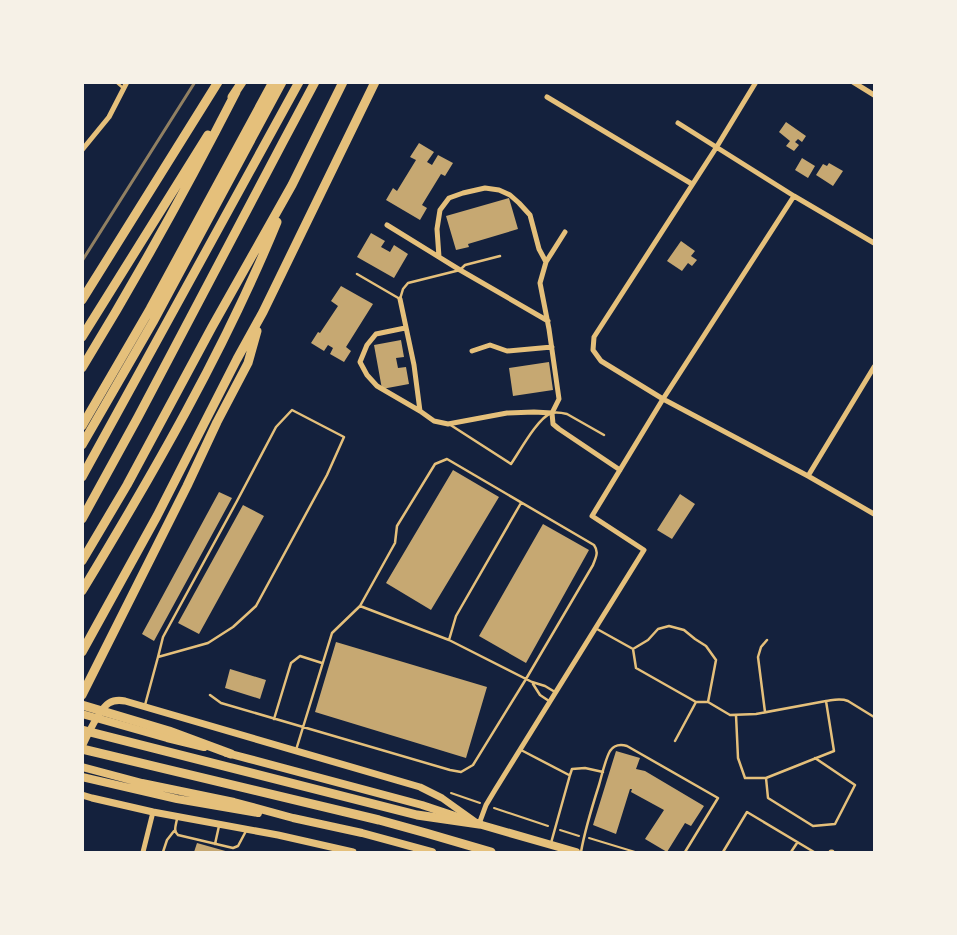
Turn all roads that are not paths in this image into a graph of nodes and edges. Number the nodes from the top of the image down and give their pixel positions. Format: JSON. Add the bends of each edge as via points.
{"nodes":[{"id":1,"x":116,"y":82,"type":"edge"},
{"id":2,"x":127,"y":82,"type":"edge"},
{"id":3,"x":218,"y":82,"type":"edge"},
{"id":4,"x":242,"y":82,"type":"edge"},
{"id":5,"x":273,"y":82,"type":"edge"},
{"id":6,"x":282,"y":82,"type":"edge"},
{"id":7,"x":299,"y":82,"type":"edge"},
{"id":8,"x":315,"y":82,"type":"edge"},
{"id":9,"x":343,"y":82,"type":"edge"},
{"id":10,"x":374,"y":82,"type":"edge"},
{"id":11,"x":756,"y":82,"type":"edge"},
{"id":12,"x":853,"y":82,"type":"edge"},
{"id":13,"x":124,"y":89,"type":"junction"},
{"id":14,"x":236,"y":92,"type":"junction"},
{"id":15,"x":874,"y":95,"type":"edge"},
{"id":16,"x":547,"y":97,"type":"dead end"},
{"id":17,"x":678,"y":123,"type":"dead end"},
{"id":18,"x":716,"y":148,"type":"junction"},
{"id":19,"x":82,"y":150,"type":"edge"},
{"id":20,"x":692,"y":184,"type":"junction"},
{"id":21,"x":292,"y":185,"type":"junction"},
{"id":22,"x":794,"y":196,"type":"junction"},
{"id":23,"x":387,"y":225,"type":"dead end"},
{"id":24,"x":565,"y":232,"type":"dead end"},
{"id":25,"x":874,"y":243,"type":"edge"},
{"id":26,"x":500,"y":256,"type":"dead end"},
{"id":27,"x":439,"y":257,"type":"junction"},
{"id":28,"x":546,"y":262,"type":"junction"},
{"id":29,"x":460,"y":270,"type":"junction"},
{"id":30,"x":357,"y":274,"type":"dead end"},
{"id":31,"x":400,"y":299,"type":"junction"},
{"id":32,"x":82,"y":300,"type":"edge"},
{"id":33,"x":263,"y":312,"type":"junction"},
{"id":34,"x":548,"y":320,"type":"junction"},
{"id":35,"x":405,"y":328,"type":"junction"},
{"id":36,"x":82,"y":337,"type":"edge"},
{"id":37,"x":552,"y":347,"type":"junction"},
{"id":38,"x":472,"y":350,"type":"dead end"},
{"id":39,"x":874,"y":367,"type":"edge"},
{"id":40,"x":82,"y":368,"type":"edge"},
{"id":41,"x":663,"y":399,"type":"junction"},
{"id":42,"x":420,"y":411,"type":"junction"},
{"id":43,"x":552,"y":413,"type":"junction"},
{"id":44,"x":448,"y":424,"type":"junction"},
{"id":45,"x":82,"y":426,"type":"edge"},
{"id":46,"x":604,"y":436,"type":"dead end"},
{"id":47,"x":82,"y":445,"type":"edge"},
{"id":48,"x":620,"y":470,"type":"junction"},
{"id":49,"x":808,"y":476,"type":"junction"},
{"id":50,"x":82,"y":477,"type":"edge"},
{"id":51,"x":521,"y":503,"type":"junction"},
{"id":52,"x":874,"y":514,"type":"edge"},
{"id":53,"x":82,"y":518,"type":"edge"},
{"id":54,"x":82,"y":561,"type":"edge"},
{"id":55,"x":82,"y":591,"type":"edge"},
{"id":56,"x":360,"y":606,"type":"junction"},
{"id":57,"x":595,"y":628,"type":"junction"},
{"id":58,"x":449,"y":640,"type":"junction"},
{"id":59,"x":767,"y":640,"type":"dead end"},
{"id":60,"x":633,"y":649,"type":"junction"},
{"id":61,"x":82,"y":652,"type":"edge"},
{"id":62,"x":158,"y":657,"type":"junction"},
{"id":63,"x":322,"y":664,"type":"junction"},
{"id":64,"x":526,"y":679,"type":"junction"},
{"id":65,"x":532,"y":682,"type":"junction"},
{"id":66,"x":555,"y":693,"type":"junction"},
{"id":67,"x":82,"y":695,"type":"edge"},
{"id":68,"x":210,"y":695,"type":"dead end"},
{"id":69,"x":550,"y":701,"type":"junction"},
{"id":70,"x":826,"y":701,"type":"junction"},
{"id":71,"x":696,"y":702,"type":"junction"},
{"id":72,"x":708,"y":702,"type":"junction"},
{"id":73,"x":82,"y":706,"type":"edge"},
{"id":74,"x":145,"y":707,"type":"junction"},
{"id":75,"x":764,"y":712,"type":"junction"},
{"id":76,"x":82,"y":714,"type":"edge"},
{"id":77,"x":736,"y":714,"type":"junction"},
{"id":78,"x":874,"y":718,"type":"edge"},
{"id":79,"x":274,"y":719,"type":"junction"},
{"id":80,"x":303,"y":727,"type":"junction"},
{"id":81,"x":82,"y":730,"type":"edge"},
{"id":82,"x":675,"y":741,"type":"dead end"},
{"id":83,"x":82,"y":748,"type":"edge"},
{"id":84,"x":520,"y":749,"type":"junction"},
{"id":85,"x":296,"y":752,"type":"junction"},
{"id":86,"x":230,"y":754,"type":"junction"},
{"id":87,"x":815,"y":758,"type":"junction"},
{"id":88,"x":82,"y":768,"type":"edge"},
{"id":89,"x":603,"y":772,"type":"junction"},
{"id":90,"x":570,"y":775,"type":"junction"},
{"id":91,"x":82,"y":777,"type":"edge"},
{"id":92,"x":766,"y":778,"type":"junction"},
{"id":93,"x":82,"y":795,"type":"edge"},
{"id":94,"x":232,"y":805,"type":"junction"},
{"id":95,"x":153,"y":812,"type":"junction"},
{"id":96,"x":178,"y":816,"type":"junction"},
{"id":97,"x":219,"y":824,"type":"junction"},
{"id":98,"x":480,"y":824,"type":"junction"},
{"id":99,"x":175,"y":830,"type":"junction"},
{"id":100,"x":247,"y":830,"type":"junction"},
{"id":101,"x":797,"y":843,"type":"junction"},
{"id":102,"x":215,"y":844,"type":"junction"},
{"id":103,"x":550,"y":845,"type":"junction"},
{"id":104,"x":142,"y":852,"type":"edge"},
{"id":105,"x":163,"y":852,"type":"edge"},
{"id":106,"x":353,"y":852,"type":"edge"},
{"id":107,"x":432,"y":852,"type":"edge"},
{"id":108,"x":491,"y":852,"type":"edge"},
{"id":109,"x":576,"y":852,"type":"edge"},
{"id":110,"x":581,"y":852,"type":"edge"},
{"id":111,"x":685,"y":852,"type":"edge"},
{"id":112,"x":723,"y":852,"type":"edge"},
{"id":113,"x":791,"y":852,"type":"edge"},
{"id":114,"x":814,"y":852,"type":"edge"}],
"edges":[{"from":1,"to":13,"type":"lane"},
{"from":2,"to":13,"type":"street"},
{"from":3,"to":32,"type":"highway"},
{"from":4,"to":14,"type":"highway"},
{"from":5,"to":45,"type":"highway","via":[[150,309]]},
{"from":6,"to":47,"type":"highway","via":[[153,322]]},
{"from":7,"to":50,"type":"highway"},
{"from":8,"to":53,"type":"highway"},
{"from":9,"to":21,"type":"highway"},
{"from":10,"to":33,"type":"highway"},
{"from":11,"to":18,"type":"street"},
{"from":12,"to":15,"type":"street"},
{"from":13,"to":19,"type":"street","via":[[109,117]]},
{"from":14,"to":36,"type":"highway"},
{"from":14,"to":40,"type":"highway","via":[[156,243]]},
{"from":16,"to":20,"type":"street"},
{"from":17,"to":18,"type":"street"},
{"from":18,"to":20,"type":"street"},
{"from":18,"to":22,"type":"street"},
{"from":20,"to":41,"type":"street","via":[[594,337],[593,350],[601,361]]},
{"from":21,"to":54,"type":"highway"},
{"from":21,"to":55,"type":"highway","via":[[260,261],[201,382],[128,516]]},
{"from":22,"to":25,"type":"street"},
{"from":22,"to":41,"type":"street"},
{"from":23,"to":27,"type":"street"},
{"from":24,"to":28,"type":"street"},
{"from":26,"to":29,"type":"lane","via":[[465,265]]},
{"from":27,"to":28,"type":"street","via":[[437,229],[440,210],[449,198],[485,188],[510,195],[530,215]]},
{"from":27,"to":29,"type":"street"},
{"from":28,"to":34,"type":"street","via":[[540,283]]},
{"from":29,"to":31,"type":"lane","via":[[408,283]]},
{"from":29,"to":34,"type":"street"},
{"from":30,"to":31,"type":"lane"},
{"from":31,"to":35,"type":"street"},
{"from":33,"to":61,"type":"highway"},
{"from":33,"to":67,"type":"highway","via":[[248,363]]},
{"from":34,"to":37,"type":"street"},
{"from":35,"to":42,"type":"street"},
{"from":35,"to":42,"type":"street","via":[[376,334],[367,344],[360,362],[377,386]]},
{"from":37,"to":38,"type":"street","via":[[507,350],[490,345]]},
{"from":37,"to":43,"type":"street","via":[[559,399]]},
{"from":39,"to":49,"type":"street"},
{"from":41,"to":48,"type":"street"},
{"from":41,"to":49,"type":"street"},
{"from":42,"to":44,"type":"street","via":[[434,421]]},
{"from":43,"to":44,"type":"street","via":[[507,413]]},
{"from":43,"to":44,"type":"lane","via":[[539,423],[511,464]]},
{"from":43,"to":46,"type":"lane","via":[[567,414]]},
{"from":43,"to":48,"type":"street","via":[[553,424]]},
{"from":48,"to":57,"type":"street","via":[[592,516],[644,550]]},
{"from":49,"to":52,"type":"street"},
{"from":51,"to":56,"type":"lane","via":[[447,459],[435,464],[397,526],[395,543]]},
{"from":51,"to":58,"type":"lane","via":[[456,616]]},
{"from":51,"to":64,"type":"lane","via":[[594,545],[597,550],[593,565]]},
{"from":56,"to":58,"type":"lane"},
{"from":56,"to":63,"type":"lane","via":[[332,633]]},
{"from":57,"to":60,"type":"lane"},
{"from":57,"to":66,"type":"street"},
{"from":58,"to":64,"type":"lane"},
{"from":59,"to":75,"type":"lane","via":[[758,657]]},
{"from":60,"to":71,"type":"lane","via":[[636,668]]},
{"from":60,"to":72,"type":"lane","via":[[658,629],[669,626],[684,630],[706,646],[716,660]]},
{"from":62,"to":62,"type":"lane","via":[[208,643],[233,627],[256,606],[344,437],[292,410],[276,427],[163,637]]},
{"from":62,"to":74,"type":"lane"},
{"from":63,"to":79,"type":"lane","via":[[300,656],[291,663]]},
{"from":63,"to":80,"type":"lane"},
{"from":64,"to":65,"type":"lane"},
{"from":64,"to":80,"type":"lane","via":[[473,765],[461,772]]},
{"from":65,"to":66,"type":"lane"},
{"from":65,"to":69,"type":"lane","via":[[540,695]]},
{"from":66,"to":69,"type":"street"},
{"from":68,"to":79,"type":"lane","via":[[221,703]]},
{"from":69,"to":84,"type":"street"},
{"from":70,"to":75,"type":"lane"},
{"from":70,"to":78,"type":"lane","via":[[843,699]]},
{"from":70,"to":87,"type":"lane","via":[[834,751]]},
{"from":71,"to":72,"type":"lane"},
{"from":71,"to":82,"type":"lane"},
{"from":72,"to":77,"type":"lane"},
{"from":73,"to":86,"type":"highway","via":[[169,731]]},
{"from":74,"to":83,"type":"main road","via":[[121,700],[110,702],[99,715]]},
{"from":74,"to":85,"type":"main road"},
{"from":75,"to":77,"type":"lane"},
{"from":76,"to":86,"type":"main road"},
{"from":77,"to":92,"type":"lane","via":[[738,758],[745,778]]},
{"from":79,"to":80,"type":"lane"},
{"from":80,"to":85,"type":"lane"},
{"from":81,"to":98,"type":"highway","via":[[418,815]]},
{"from":83,"to":108,"type":"highway","via":[[379,820]]},
{"from":84,"to":90,"type":"lane"},
{"from":84,"to":98,"type":"street","via":[[486,805]]},
{"from":85,"to":98,"type":"main road","via":[[420,787]]},
{"from":86,"to":98,"type":"main road"},
{"from":87,"to":92,"type":"lane"},
{"from":87,"to":92,"type":"lane","via":[[855,785],[834,824],[813,826],[768,798]]},
{"from":88,"to":94,"type":"main road"},
{"from":89,"to":90,"type":"lane","via":[[572,769]]},
{"from":89,"to":110,"type":"lane"},
{"from":89,"to":111,"type":"lane","via":[[610,751],[621,744],[718,798]]},
{"from":90,"to":103,"type":"lane"},
{"from":91,"to":94,"type":"main road","via":[[152,794]]},
{"from":93,"to":95,"type":"main road"},
{"from":94,"to":107,"type":"main road"},
{"from":95,"to":96,"type":"main road"},
{"from":95,"to":104,"type":"street"},
{"from":96,"to":97,"type":"main road"},
{"from":96,"to":99,"type":"lane"},
{"from":97,"to":100,"type":"main road"},
{"from":97,"to":102,"type":"lane"},
{"from":98,"to":103,"type":"main road"},
{"from":99,"to":102,"type":"lane","via":[[178,835]]},
{"from":99,"to":105,"type":"lane"},
{"from":100,"to":102,"type":"lane","via":[[236,847]]},
{"from":100,"to":106,"type":"main road"},
{"from":101,"to":112,"type":"lane","via":[[746,812]]},
{"from":101,"to":113,"type":"lane"},
{"from":101,"to":114,"type":"lane"},
{"from":103,"to":109,"type":"main road"}]}
